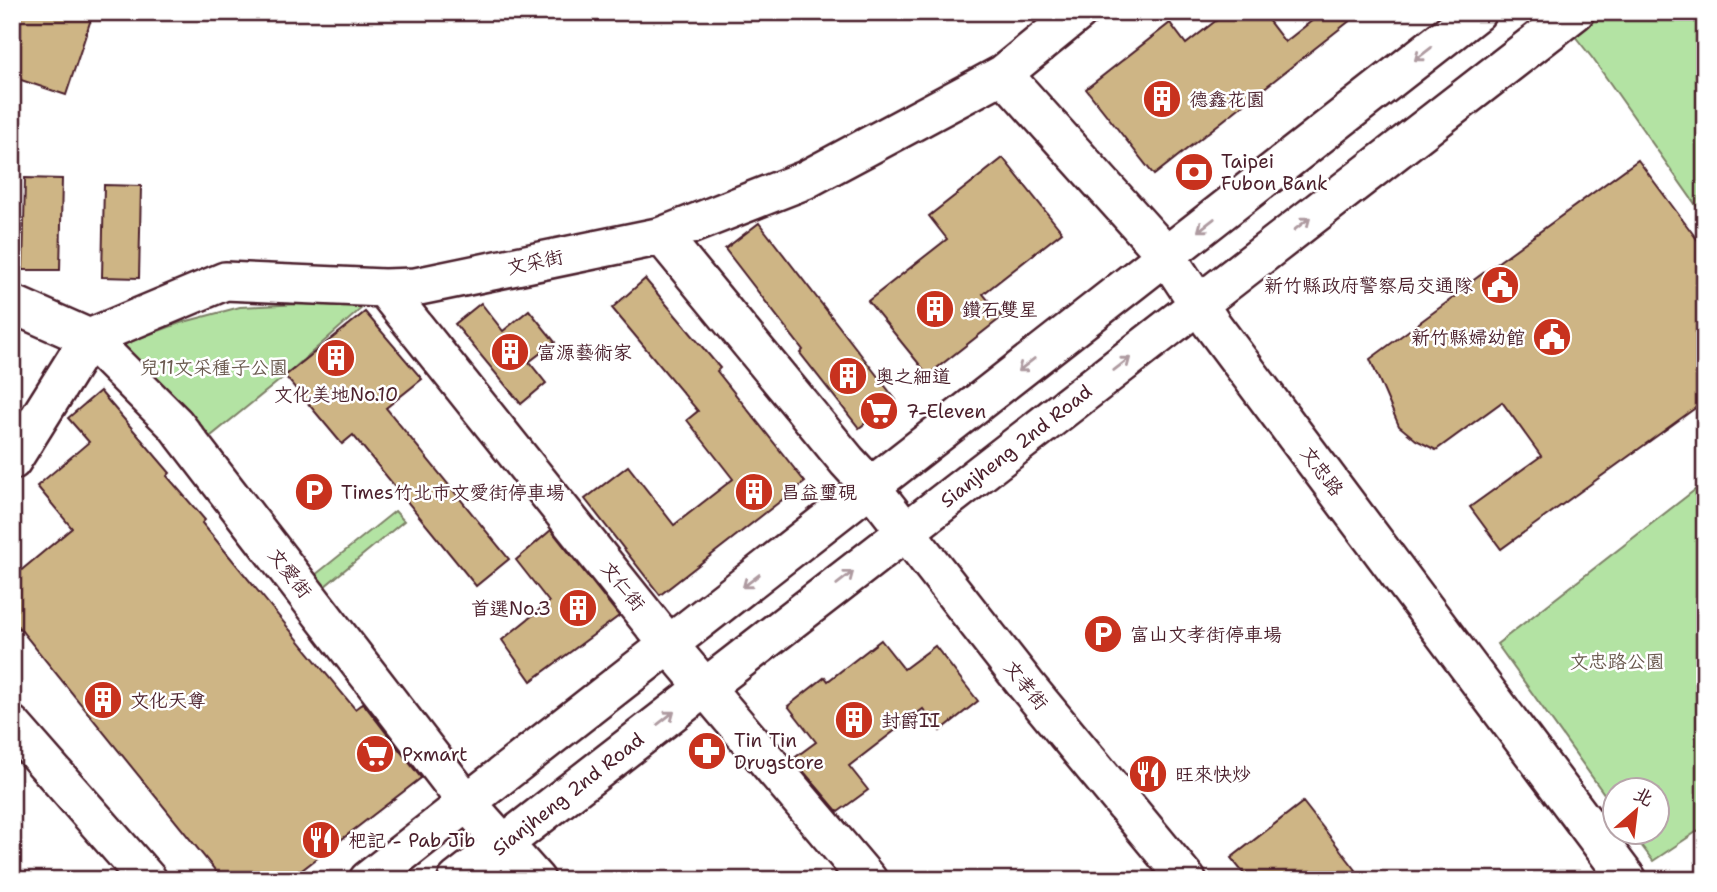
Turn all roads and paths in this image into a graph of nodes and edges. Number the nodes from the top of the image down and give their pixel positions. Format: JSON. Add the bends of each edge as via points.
{"nodes":[{"id":1,"x":1079,"y":12,"type":"edge"},
{"id":2,"x":1477,"y":12,"type":"edge"},
{"id":3,"x":1575,"y":12,"type":"edge"},
{"id":4,"x":1003,"y":74,"type":"junction"},
{"id":5,"x":662,"y":236,"type":"junction"},
{"id":6,"x":1167,"y":255,"type":"junction"},
{"id":7,"x":384,"y":288,"type":"junction"},
{"id":8,"x":12,"y":303,"type":"edge"},
{"id":9,"x":1199,"y":304,"type":"junction"},
{"id":10,"x":89,"y":338,"type":"junction"},
{"id":11,"x":12,"y":461,"type":"edge"},
{"id":12,"x":871,"y":487,"type":"junction"},
{"id":13,"x":905,"y":531,"type":"junction"},
{"id":14,"x":669,"y":645,"type":"junction"},
{"id":15,"x":705,"y":687,"type":"junction"},
{"id":16,"x":12,"y":726,"type":"edge"},
{"id":17,"x":467,"y":803,"type":"junction"},
{"id":18,"x":503,"y":844,"type":"junction"},
{"id":19,"x":148,"y":880,"type":"edge"},
{"id":20,"x":368,"y":880,"type":"edge"},
{"id":21,"x":457,"y":880,"type":"edge"},
{"id":22,"x":536,"y":880,"type":"edge"},
{"id":23,"x":868,"y":880,"type":"edge"},
{"id":24,"x":1186,"y":880,"type":"edge"},
{"id":25,"x":1628,"y":880,"type":"edge"}],
"edges":[{"from":1,"to":4,"type":"street","name":"文采街"},
{"from":2,"to":6,"type":"street","one_way":true},
{"from":9,"to":3,"type":"street","name":"Sianjheng 2nd Road","one_way":true},
{"from":4,"to":5,"type":"street","name":"文采街","via":[[804,180]]},
{"from":4,"to":6,"type":"street","name":"文忠路"},
{"from":5,"to":7,"type":"street","name":"文采街","via":[[415,287]]},
{"from":5,"to":12,"type":"street","name":"文孝街"},
{"from":6,"to":9,"type":"street","name":"文忠路"},
{"from":6,"to":12,"type":"street","one_way":true},
{"from":7,"to":10,"type":"street","name":"文采街","via":[[225,281]]},
{"from":7,"to":14,"type":"street","name":"文仁街"},
{"from":8,"to":10,"type":"street","name":"文愛街"},
{"from":13,"to":9,"type":"street","name":"Sianjheng 2nd Road","one_way":true},
{"from":9,"to":25,"type":"street","name":"文忠路"},
{"from":10,"to":11,"type":"street"},
{"from":10,"to":17,"type":"street","name":"文愛街","via":[[175,424]]},
{"from":12,"to":13,"type":"street","name":"文孝街"},
{"from":12,"to":14,"type":"street","one_way":true},
{"from":15,"to":13,"type":"street","name":"Sianjheng 2nd Road","one_way":true},
{"from":13,"to":24,"type":"street","name":"文孝街"},
{"from":14,"to":15,"type":"street","name":"文仁街"},
{"from":14,"to":17,"type":"street"},
{"from":18,"to":15,"type":"street","name":"Sianjheng 2nd Road","one_way":true},
{"from":15,"to":23,"type":"street","name":"文仁街"},
{"from":16,"to":19,"type":"street"},
{"from":17,"to":18,"type":"street","name":"文愛街"},
{"from":17,"to":20,"type":"street"},
{"from":18,"to":21,"type":"street","name":"Sianjheng 2nd Road"},
{"from":18,"to":22,"type":"street","name":"文愛街"}]}
